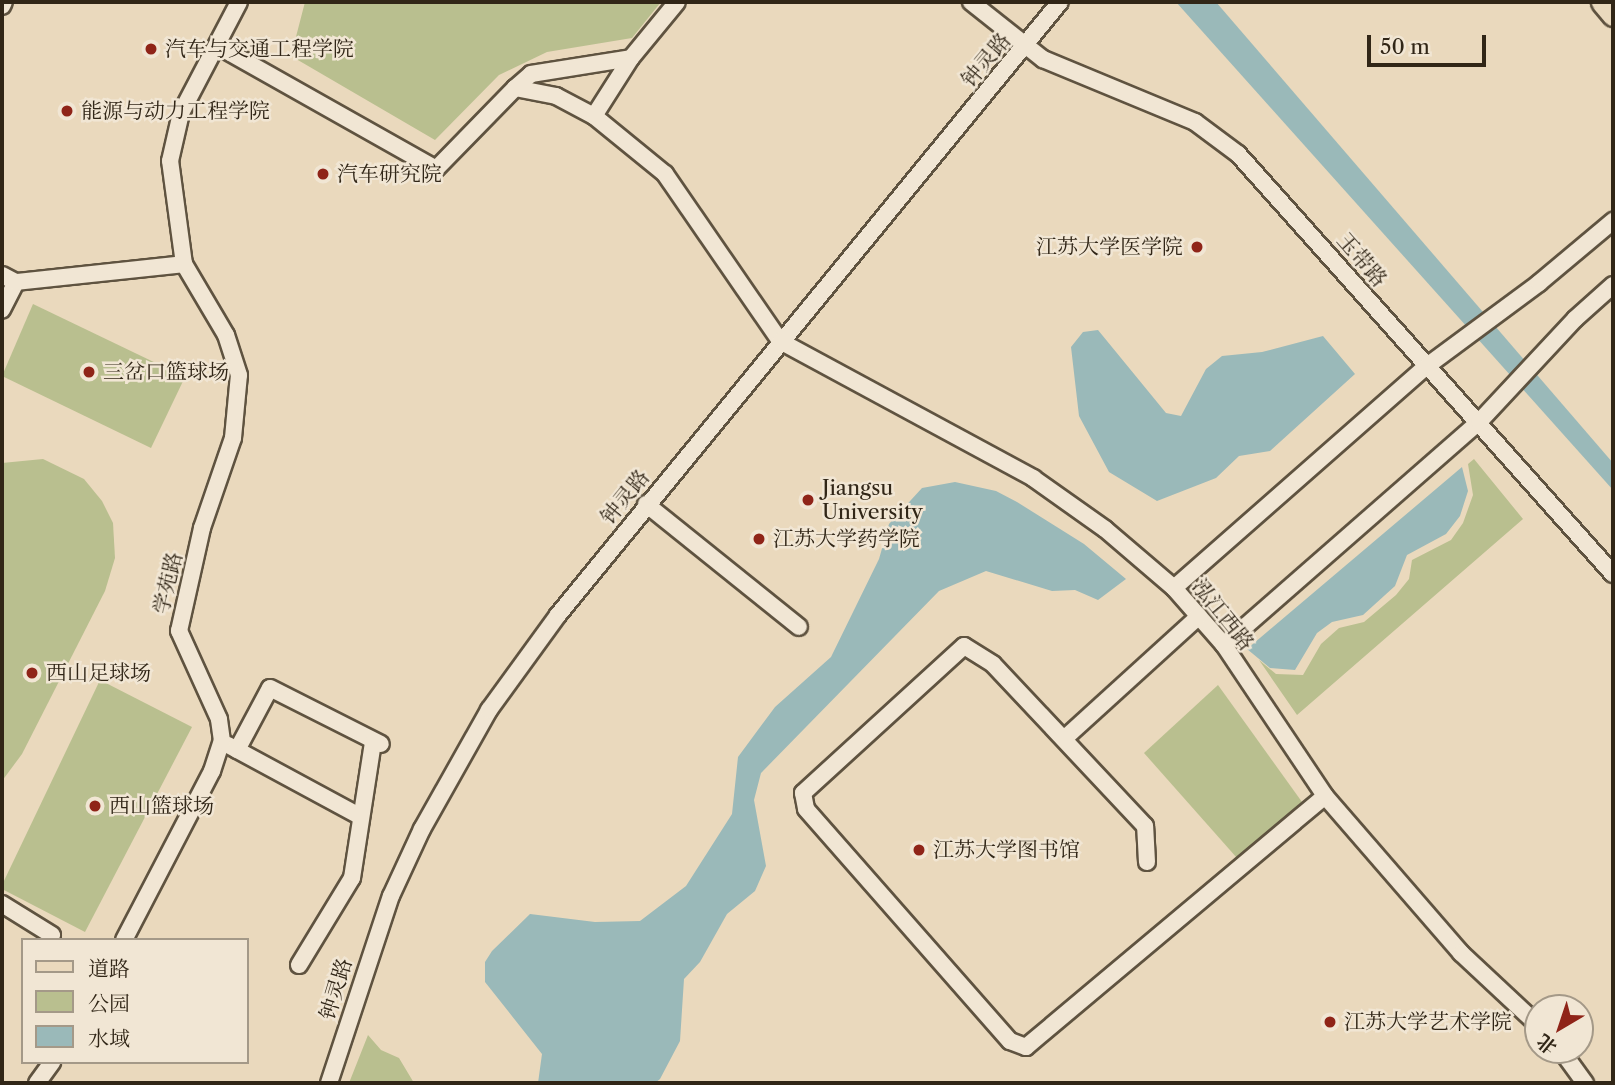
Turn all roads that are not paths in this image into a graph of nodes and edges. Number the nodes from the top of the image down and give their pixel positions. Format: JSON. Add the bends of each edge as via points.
{"nodes":[{"id":1,"x":239,"y":2,"type":"edge"},
{"id":2,"x":677,"y":2,"type":"edge"},
{"id":3,"x":971,"y":2,"type":"edge"},
{"id":4,"x":1060,"y":2,"type":"edge"},
{"id":5,"x":1602,"y":2,"type":"edge"},
{"id":6,"x":1613,"y":15,"type":"edge"},
{"id":7,"x":218,"y":46,"type":"junction"},
{"id":8,"x":1025,"y":46,"type":"junction"},
{"id":9,"x":631,"y":58,"type":"junction"},
{"id":10,"x":515,"y":88,"type":"junction"},
{"id":11,"x":594,"y":116,"type":"junction"},
{"id":12,"x":1613,"y":221,"type":"edge"},
{"id":13,"x":184,"y":264,"type":"junction"},
{"id":14,"x":9,"y":278,"type":"edge"},
{"id":15,"x":1613,"y":285,"type":"edge"},
{"id":16,"x":2,"y":310,"type":"edge"},
{"id":17,"x":780,"y":341,"type":"junction"},
{"id":18,"x":1427,"y":366,"type":"junction"},
{"id":19,"x":1479,"y":422,"type":"junction"},
{"id":20,"x":646,"y":505,"type":"junction"},
{"id":21,"x":1613,"y":573,"type":"edge"},
{"id":22,"x":1174,"y":588,"type":"junction"},
{"id":23,"x":1199,"y":616,"type":"junction"},
{"id":24,"x":799,"y":627,"type":"dead end"},
{"id":25,"x":1224,"y":645,"type":"junction"},
{"id":26,"x":1065,"y":738,"type":"junction"},
{"id":27,"x":222,"y":741,"type":"junction"},
{"id":28,"x":237,"y":750,"type":"junction"},
{"id":29,"x":1325,"y":796,"type":"junction"},
{"id":30,"x":361,"y":817,"type":"junction"},
{"id":31,"x":1147,"y":862,"type":"dead end"},
{"id":32,"x":2,"y":904,"type":"edge"},
{"id":33,"x":52,"y":935,"type":"dead end"},
{"id":34,"x":125,"y":938,"type":"edge"},
{"id":35,"x":299,"y":965,"type":"dead end"},
{"id":36,"x":1524,"y":1012,"type":"edge"},
{"id":37,"x":51,"y":1064,"type":"edge"},
{"id":38,"x":1571,"y":1064,"type":"edge"},
{"id":39,"x":37,"y":1083,"type":"edge"},
{"id":40,"x":329,"y":1083,"type":"edge"},
{"id":41,"x":1585,"y":1083,"type":"edge"}],
"edges":[{"from":1,"to":7,"type":"lane"},
{"from":2,"to":9,"type":"lane"},
{"from":3,"to":8,"type":"lane","name":"玉带路"},
{"from":4,"to":8,"type":"lane","name":"钟灵路"},
{"from":5,"to":6,"type":"main road"},
{"from":7,"to":10,"type":"lane","via":[[436,169]]},
{"from":7,"to":13,"type":"lane","via":[[181,113],[170,161]]},
{"from":8,"to":17,"type":"lane","name":"钟灵路"},
{"from":8,"to":18,"type":"lane","name":"玉带路","via":[[1042,59],[1184,117],[1223,142],[1269,185]]},
{"from":9,"to":10,"type":"lane","via":[[531,74]]},
{"from":9,"to":11,"type":"lane"},
{"from":10,"to":11,"type":"lane","via":[[556,96]]},
{"from":11,"to":17,"type":"lane","via":[[664,174]]},
{"from":12,"to":18,"type":"lane"},
{"from":13,"to":14,"type":"lane"},
{"from":13,"to":27,"type":"lane","name":"学苑路","via":[[226,335],[239,375],[233,438],[202,528],[179,631],[219,719]]},
{"from":14,"to":16,"type":"lane"},
{"from":15,"to":19,"type":"lane"},
{"from":17,"to":20,"type":"lane","name":"钟灵路"},
{"from":17,"to":22,"type":"lane","name":"泓江西路","via":[[1033,478],[1105,529]]},
{"from":18,"to":19,"type":"lane","name":"玉带路"},
{"from":18,"to":22,"type":"lane"},
{"from":19,"to":21,"type":"lane","name":"玉带路"},
{"from":19,"to":25,"type":"lane"},
{"from":20,"to":24,"type":"lane"},
{"from":20,"to":40,"type":"lane","name":"钟灵路","via":[[522,662],[448,780],[391,896]]},
{"from":22,"to":23,"type":"lane","name":"泓江西路"},
{"from":23,"to":25,"type":"lane","name":"泓江西路"},
{"from":23,"to":26,"type":"lane"},
{"from":25,"to":29,"type":"lane","name":"泓江西路"},
{"from":26,"to":29,"type":"lane","via":[[993,664],[964,646],[803,793],[806,809],[1017,1046],[1033,1045]]},
{"from":26,"to":31,"type":"lane","via":[[1145,826]]},
{"from":27,"to":28,"type":"lane"},
{"from":27,"to":34,"type":"lane","via":[[212,771]]},
{"from":28,"to":30,"type":"lane"},
{"from":28,"to":30,"type":"lane","via":[[270,688],[377,743]]},
{"from":29,"to":36,"type":"lane","name":"泓江西路","via":[[1461,953]]},
{"from":30,"to":35,"type":"lane","via":[[352,878]]},
{"from":32,"to":33,"type":"lane"},
{"from":37,"to":39,"type":"lane"},
{"from":38,"to":41,"type":"lane"}]}
